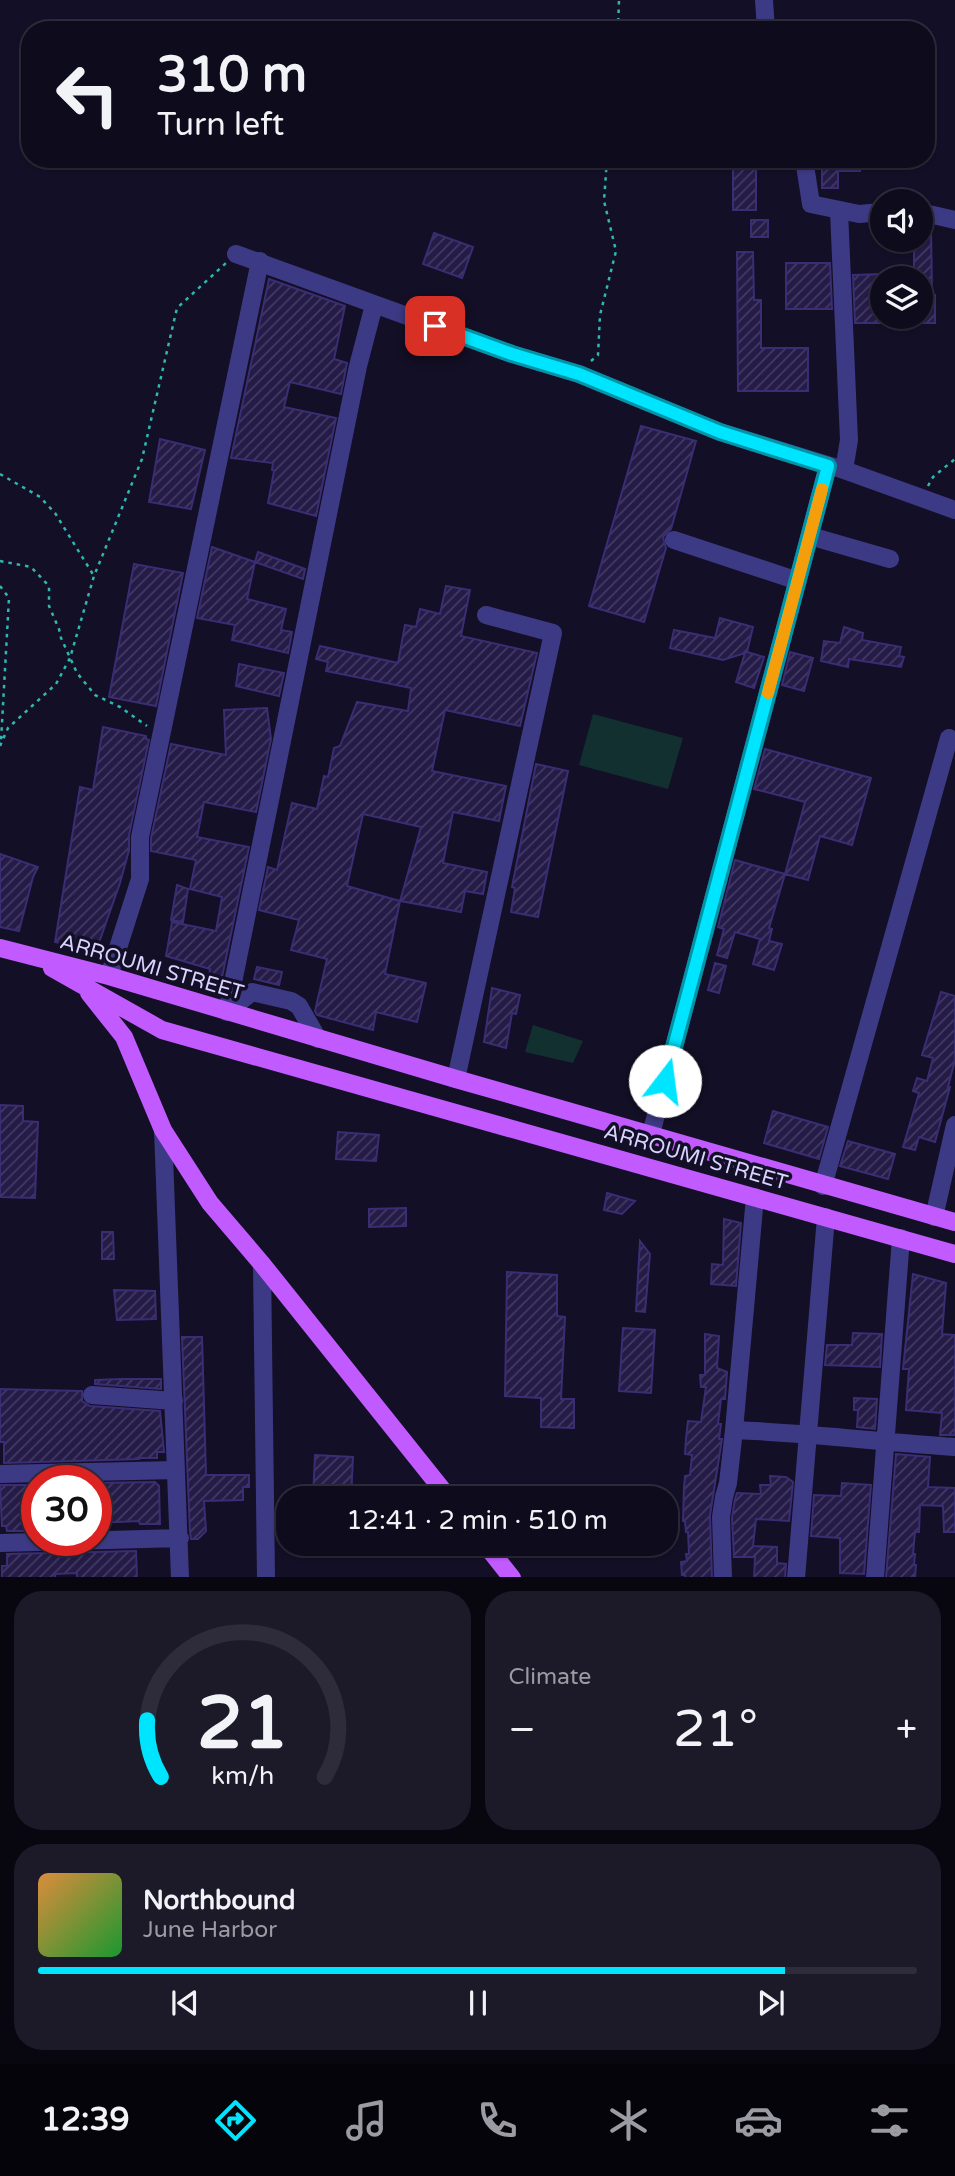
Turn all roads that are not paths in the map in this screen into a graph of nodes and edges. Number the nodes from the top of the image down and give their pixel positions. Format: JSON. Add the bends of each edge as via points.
{"nodes":[{"id":1,"x":764,"y":0,"type":"edge"},
{"id":2,"x":765,"y":21,"type":"edge"},
{"id":3,"x":805,"y":168,"type":"edge"},
{"id":4,"x":839,"y":211,"type":"junction"},
{"id":5,"x":870,"y":213,"type":"edge"},
{"id":6,"x":933,"y":215,"type":"edge"},
{"id":7,"x":955,"y":220,"type":"edge"},
{"id":8,"x":236,"y":254,"type":"road end"},
{"id":9,"x":260,"y":261,"type":"junction"},
{"id":10,"x":374,"y":304,"type":"junction"},
{"id":11,"x":836,"y":468,"type":"junction"},
{"id":12,"x":955,"y":510,"type":"edge"},
{"id":13,"x":810,"y":536,"type":"junction"},
{"id":14,"x":674,"y":540,"type":"dead end"},
{"id":15,"x":890,"y":559,"type":"dead end"},
{"id":16,"x":798,"y":581,"type":"junction"},
{"id":17,"x":486,"y":615,"type":"dead end"},
{"id":18,"x":949,"y":738,"type":"dead end"},
{"id":19,"x":0,"y":948,"type":"edge"},
{"id":20,"x":31,"y":956,"type":"junction"},
{"id":21,"x":109,"y":976,"type":"junction"},
{"id":22,"x":83,"y":985,"type":"junction"},
{"id":23,"x":226,"y":1012,"type":"junction"},
{"id":24,"x":318,"y":1039,"type":"junction"},
{"id":25,"x":457,"y":1079,"type":"junction"},
{"id":26,"x":955,"y":1125,"type":"edge"},
{"id":27,"x":163,"y":1130,"type":"junction"},
{"id":28,"x":651,"y":1134,"type":"junction"},
{"id":29,"x":823,"y":1186,"type":"junction"},
{"id":30,"x":755,"y":1198,"type":"junction"},
{"id":31,"x":826,"y":1217,"type":"junction"},
{"id":32,"x":934,"y":1217,"type":"junction"},
{"id":33,"x":954,"y":1222,"type":"edge"},
{"id":34,"x":901,"y":1238,"type":"junction"},
{"id":35,"x":950,"y":1253,"type":"edge"},
{"id":36,"x":262,"y":1264,"type":"junction"},
{"id":37,"x":92,"y":1395,"type":"dead end"},
{"id":38,"x":174,"y":1401,"type":"junction"},
{"id":39,"x":734,"y":1430,"type":"junction"},
{"id":40,"x":808,"y":1433,"type":"junction"},
{"id":41,"x":885,"y":1442,"type":"junction"},
{"id":42,"x":955,"y":1447,"type":"edge"},
{"id":43,"x":176,"y":1470,"type":"junction"},
{"id":44,"x":0,"y":1474,"type":"edge"},
{"id":45,"x":439,"y":1486,"type":"edge"},
{"id":46,"x":180,"y":1538,"type":"junction"},
{"id":47,"x":0,"y":1543,"type":"edge"},
{"id":48,"x":495,"y":1556,"type":"edge"},
{"id":49,"x":180,"y":1577,"type":"edge"},
{"id":50,"x":266,"y":1577,"type":"edge"},
{"id":51,"x":512,"y":1577,"type":"edge"},
{"id":52,"x":723,"y":1577,"type":"edge"},
{"id":53,"x":796,"y":1577,"type":"edge"},
{"id":54,"x":875,"y":1577,"type":"edge"}],
"edges":[{"from":1,"to":2,"type":"street"},
{"from":3,"to":4,"type":"street","via":[[811,204]]},
{"from":4,"to":5,"type":"street"},
{"from":4,"to":11,"type":"street","via":[[849,440]]},
{"from":6,"to":7,"type":"street"},
{"from":8,"to":9,"type":"street"},
{"from":9,"to":10,"type":"street"},
{"from":9,"to":21,"type":"street","via":[[140,837],[140,879]]},
{"from":10,"to":11,"type":"street","via":[[579,374],[720,432]]},
{"from":10,"to":23,"type":"street"},
{"from":11,"to":12,"type":"street"},
{"from":11,"to":13,"type":"street"},
{"from":13,"to":15,"type":"street"},
{"from":13,"to":16,"type":"street"},
{"from":14,"to":16,"type":"street"},
{"from":16,"to":28,"type":"street"},
{"from":17,"to":25,"type":"street","via":[[553,633]]},
{"from":18,"to":29,"type":"street"},
{"from":19,"to":20,"type":"main road"},
{"from":20,"to":21,"type":"main road","name":"ARROUMI STREET"},
{"from":20,"to":22,"type":"main road","name":"ARROUMI STREET"},
{"from":21,"to":23,"type":"main road","name":"ARROUMI STREET"},
{"from":22,"to":27,"type":"main road","via":[[124,1037]]},
{"from":22,"to":30,"type":"main road","name":"ARROUMI STREET","via":[[162,1030]]},
{"from":23,"to":24,"type":"main road","name":"ARROUMI STREET"},
{"from":23,"to":24,"type":"street","via":[[252,992],[291,1001],[299,1006]]},
{"from":24,"to":25,"type":"main road","name":"ARROUMI STREET"},
{"from":25,"to":28,"type":"main road","name":"ARROUMI STREET"},
{"from":26,"to":32,"type":"street"},
{"from":27,"to":36,"type":"main road","via":[[210,1203]]},
{"from":27,"to":38,"type":"street"},
{"from":28,"to":29,"type":"main road","name":"ARROUMI STREET"},
{"from":29,"to":32,"type":"main road","name":"ARROUMI STREET"},
{"from":30,"to":31,"type":"main road","name":"ARROUMI STREET"},
{"from":30,"to":39,"type":"street"},
{"from":31,"to":34,"type":"main road","name":"ARROUMI STREET"},
{"from":31,"to":40,"type":"street"},
{"from":32,"to":33,"type":"main road","name":"ARROUMI STREET"},
{"from":33,"to":35,"type":"main road"},
{"from":34,"to":35,"type":"main road","name":"ARROUMI STREET"},
{"from":34,"to":41,"type":"street"},
{"from":36,"to":45,"type":"main road"},
{"from":36,"to":50,"type":"street"},
{"from":37,"to":38,"type":"street"},
{"from":38,"to":43,"type":"street"},
{"from":39,"to":40,"type":"street"},
{"from":39,"to":52,"type":"street","via":[[721,1517]]},
{"from":40,"to":41,"type":"street"},
{"from":40,"to":53,"type":"street"},
{"from":41,"to":42,"type":"street"},
{"from":41,"to":54,"type":"street"},
{"from":43,"to":44,"type":"street"},
{"from":43,"to":46,"type":"street"},
{"from":46,"to":47,"type":"street"},
{"from":46,"to":49,"type":"street"},
{"from":48,"to":51,"type":"main road"}]}
